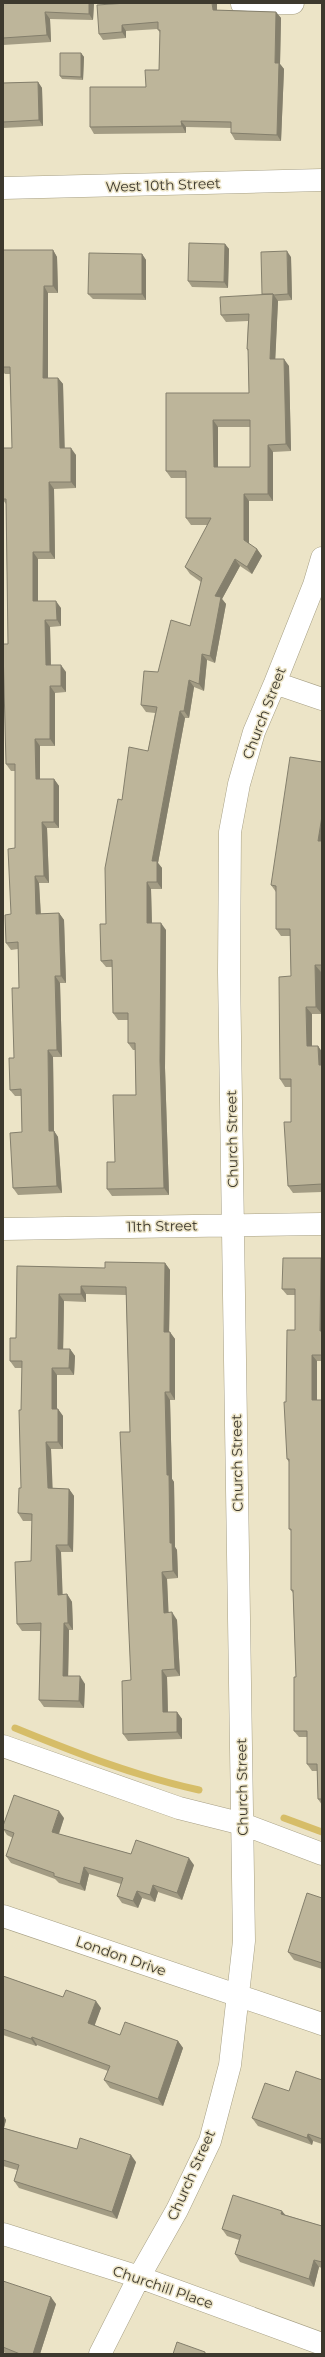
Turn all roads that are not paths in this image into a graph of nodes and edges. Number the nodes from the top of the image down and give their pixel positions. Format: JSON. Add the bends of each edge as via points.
{"nodes":[{"id":1,"x":293,"y":3,"type":"edge"},
{"id":2,"x":242,"y":4,"type":"dead end"},
{"id":3,"x":322,"y":180,"type":"edge"},
{"id":4,"x":3,"y":188,"type":"edge"},
{"id":5,"x":322,"y":558,"type":"edge"},
{"id":6,"x":276,"y":683,"type":"junction"},
{"id":7,"x":322,"y":700,"type":"edge"},
{"id":8,"x":322,"y":1224,"type":"edge"},
{"id":9,"x":233,"y":1225,"type":"junction"},
{"id":10,"x":3,"y":1229,"type":"edge"},
{"id":11,"x":3,"y":1746,"type":"edge"},
{"id":12,"x":243,"y":1824,"type":"junction"},
{"id":13,"x":322,"y":1854,"type":"edge"},
{"id":14,"x":3,"y":1916,"type":"edge"},
{"id":15,"x":239,"y":1996,"type":"junction"},
{"id":16,"x":322,"y":2024,"type":"edge"},
{"id":17,"x":3,"y":2234,"type":"edge"},
{"id":18,"x":139,"y":2277,"type":"junction"},
{"id":19,"x":322,"y":2344,"type":"edge"},
{"id":20,"x":100,"y":2354,"type":"edge"}],
"edges":[{"from":1,"to":2,"type":"street"},
{"from":3,"to":4,"type":"street","name":"West 10th Street"},
{"from":5,"to":6,"type":"street","name":"Church Street"},
{"from":6,"to":7,"type":"street"},
{"from":6,"to":9,"type":"street","name":"Church Street","via":[[254,732],[238,784],[230,832],[228,950]]},
{"from":8,"to":9,"type":"street","name":"11th Street"},
{"from":9,"to":10,"type":"street","name":"11th Street"},
{"from":9,"to":12,"type":"street","name":"Church Street"},
{"from":11,"to":12,"type":"street","via":[[179,1808]]},
{"from":12,"to":13,"type":"street"},
{"from":12,"to":15,"type":"street","name":"Church Street","via":[[244,1941]]},
{"from":14,"to":15,"type":"street","name":"London Drive"},
{"from":15,"to":16,"type":"street","name":"London Drive"},
{"from":15,"to":18,"type":"street","name":"Church Street","via":[[230,2065],[210,2140],[178,2210]]},
{"from":17,"to":18,"type":"street","name":"Churchill Place"},
{"from":18,"to":19,"type":"street","name":"Churchill Place"},
{"from":18,"to":20,"type":"street","name":"Church Street"}]}
